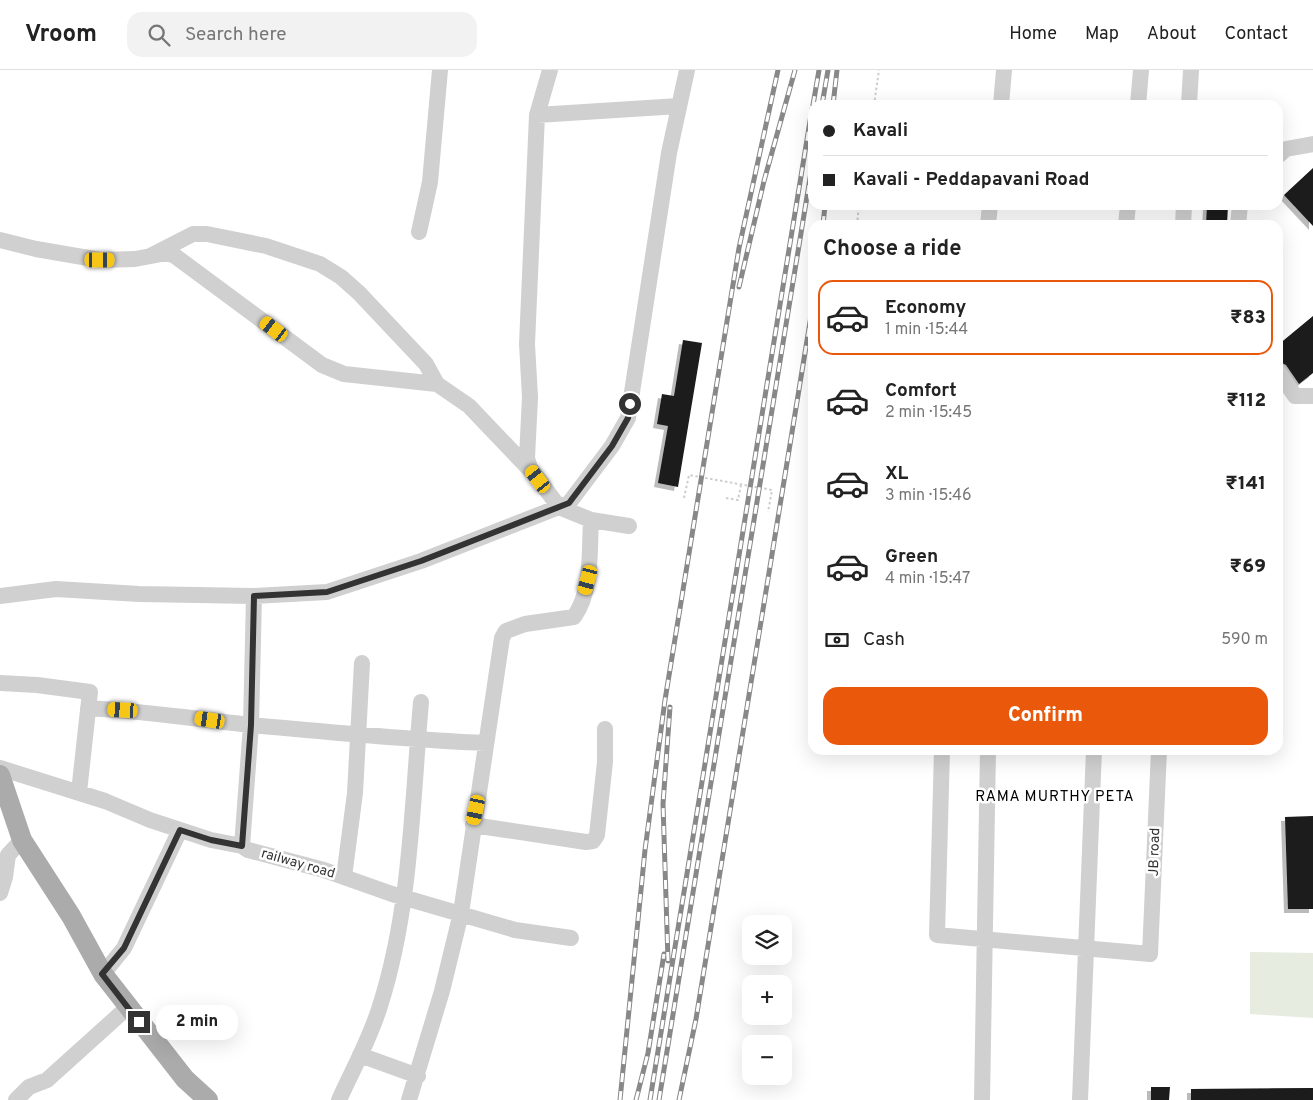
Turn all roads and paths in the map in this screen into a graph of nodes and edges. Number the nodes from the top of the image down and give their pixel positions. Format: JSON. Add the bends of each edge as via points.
{"nodes":[{"id":1,"x":440,"y":70,"type":"edge"},
{"id":2,"x":550,"y":70,"type":"edge"},
{"id":3,"x":687,"y":70,"type":"edge"},
{"id":4,"x":879,"y":70,"type":"edge"},
{"id":5,"x":1004,"y":70,"type":"edge"},
{"id":6,"x":1142,"y":70,"type":"edge"},
{"id":7,"x":1191,"y":70,"type":"edge"},
{"id":8,"x":875,"y":100,"type":"edge"},
{"id":9,"x":1001,"y":100,"type":"edge"},
{"id":10,"x":1139,"y":100,"type":"edge"},
{"id":11,"x":1189,"y":100,"type":"edge"},
{"id":12,"x":679,"y":106,"type":"junction"},
{"id":13,"x":537,"y":115,"type":"junction"},
{"id":14,"x":1313,"y":144,"type":"edge"},
{"id":15,"x":1283,"y":152,"type":"edge"},
{"id":16,"x":419,"y":232,"type":"dead end"},
{"id":17,"x":0,"y":240,"type":"edge"},
{"id":18,"x":150,"y":256,"type":"junction"},
{"id":19,"x":1283,"y":378,"type":"edge"},
{"id":20,"x":438,"y":384,"type":"junction"},
{"id":21,"x":1313,"y":396,"type":"edge"},
{"id":22,"x":538,"y":479,"type":"junction"},
{"id":23,"x":741,"y":484,"type":"junction"},
{"id":24,"x":684,"y":498,"type":"dead end"},
{"id":25,"x":726,"y":498,"type":"dead end"},
{"id":26,"x":559,"y":507,"type":"junction"},
{"id":27,"x":768,"y":512,"type":"dead end"},
{"id":28,"x":591,"y":520,"type":"junction"},
{"id":29,"x":628,"y":526,"type":"dead end"},
{"id":30,"x":0,"y":596,"type":"edge"},
{"id":31,"x":254,"y":596,"type":"junction"},
{"id":32,"x":362,"y":663,"type":"dead end"},
{"id":33,"x":0,"y":683,"type":"edge"},
{"id":34,"x":421,"y":702,"type":"dead end"},
{"id":35,"x":88,"y":708,"type":"junction"},
{"id":36,"x":251,"y":725,"type":"junction"},
{"id":37,"x":605,"y":729,"type":"dead end"},
{"id":38,"x":359,"y":734,"type":"junction"},
{"id":39,"x":418,"y":740,"type":"junction"},
{"id":40,"x":485,"y":743,"type":"junction"},
{"id":41,"x":942,"y":755,"type":"edge"},
{"id":42,"x":988,"y":755,"type":"edge"},
{"id":43,"x":1094,"y":755,"type":"edge"},
{"id":44,"x":1159,"y":755,"type":"edge"},
{"id":45,"x":0,"y":768,"type":"edge"},
{"id":46,"x":0,"y":775,"type":"edge"},
{"id":47,"x":79,"y":792,"type":"junction"},
{"id":48,"x":473,"y":825,"type":"junction"},
{"id":49,"x":180,"y":830,"type":"junction"},
{"id":50,"x":22,"y":840,"type":"junction"},
{"id":51,"x":242,"y":846,"type":"junction"},
{"id":52,"x":344,"y":877,"type":"junction"},
{"id":53,"x":0,"y":893,"type":"edge"},
{"id":54,"x":404,"y":897,"type":"junction"},
{"id":55,"x":461,"y":913,"type":"junction"},
{"id":56,"x":571,"y":938,"type":"dead end"},
{"id":57,"x":986,"y":939,"type":"junction"},
{"id":58,"x":1087,"y":950,"type":"junction"},
{"id":59,"x":102,"y":974,"type":"junction"},
{"id":60,"x":128,"y":1007,"type":"junction"},
{"id":61,"x":360,"y":1054,"type":"junction"},
{"id":62,"x":418,"y":1076,"type":"junction"},
{"id":63,"x":16,"y":1100,"type":"edge"},
{"id":64,"x":208,"y":1100,"type":"edge"},
{"id":65,"x":339,"y":1100,"type":"edge"},
{"id":66,"x":409,"y":1100,"type":"edge"},
{"id":67,"x":982,"y":1100,"type":"edge"},
{"id":68,"x":1080,"y":1100,"type":"edge"}],
"edges":[{"from":1,"to":16,"type":"street","via":[[430,182]]},
{"from":2,"to":13,"type":"street"},
{"from":3,"to":12,"type":"street"},
{"from":4,"to":8,"type":"path"},
{"from":5,"to":9,"type":"street"},
{"from":6,"to":10,"type":"street"},
{"from":7,"to":11,"type":"street"},
{"from":12,"to":13,"type":"street"},
{"from":12,"to":26,"type":"street","via":[[628,418],[612,446],[569,503]]},
{"from":13,"to":22,"type":"street","via":[[527,344],[530,397],[527,458]]},
{"from":14,"to":15,"type":"street"},
{"from":17,"to":18,"type":"street","via":[[36,250],[100,260]]},
{"from":18,"to":20,"type":"street","via":[[167,253],[175,256],[322,365],[344,374]]},
{"from":18,"to":20,"type":"street","via":[[193,234],[207,234],[266,246],[320,264],[341,277],[384,317],[426,364]]},
{"from":19,"to":21,"type":"street","via":[[1295,396]]},
{"from":20,"to":22,"type":"street","via":[[469,406]]},
{"from":22,"to":26,"type":"street"},
{"from":23,"to":24,"type":"path","via":[[689,475]]},
{"from":23,"to":25,"type":"path","via":[[738,500]]},
{"from":23,"to":27,"type":"path","via":[[772,490]]},
{"from":26,"to":28,"type":"street"},
{"from":26,"to":31,"type":"street","via":[[421,561],[327,592]]},
{"from":28,"to":29,"type":"street"},
{"from":28,"to":40,"type":"street","via":[[588,580],[581,608],[574,617],[525,624],[506,631],[502,638]]},
{"from":30,"to":31,"type":"street","via":[[56,589]]},
{"from":31,"to":36,"type":"street"},
{"from":32,"to":38,"type":"street"},
{"from":33,"to":35,"type":"street","via":[[90,692]]},
{"from":34,"to":39,"type":"street"},
{"from":35,"to":36,"type":"street"},
{"from":35,"to":47,"type":"street"},
{"from":36,"to":38,"type":"street"},
{"from":36,"to":51,"type":"street"},
{"from":37,"to":48,"type":"street","via":[[605,762],[597,835],[593,841]]},
{"from":38,"to":39,"type":"street"},
{"from":38,"to":52,"type":"street","via":[[356,793]]},
{"from":39,"to":40,"type":"street"},
{"from":39,"to":54,"type":"street"},
{"from":40,"to":48,"type":"street"},
{"from":41,"to":57,"type":"street","via":[[937,935]]},
{"from":42,"to":57,"type":"street"},
{"from":43,"to":58,"type":"street"},
{"from":44,"to":58,"type":"street","name":"JB road","via":[[1150,954]]},
{"from":45,"to":47,"type":"street","name":"railway road"},
{"from":46,"to":50,"type":"main road"},
{"from":47,"to":49,"type":"street","name":"railway road"},
{"from":48,"to":55,"type":"street"},
{"from":49,"to":51,"type":"street","name":"railway road"},
{"from":49,"to":59,"type":"street","via":[[124,948]]},
{"from":50,"to":53,"type":"street","via":[[8,855]]},
{"from":50,"to":59,"type":"main road","via":[[71,916]]},
{"from":51,"to":52,"type":"street","name":"railway road"},
{"from":52,"to":54,"type":"street","name":"railway road"},
{"from":54,"to":55,"type":"street","name":"railway road"},
{"from":54,"to":61,"type":"street","via":[[391,967],[380,1006]]},
{"from":55,"to":56,"type":"street","name":"railway road","via":[[515,930]]},
{"from":55,"to":62,"type":"street"},
{"from":57,"to":58,"type":"street"},
{"from":57,"to":67,"type":"street"},
{"from":58,"to":68,"type":"street"},
{"from":59,"to":60,"type":"main road"},
{"from":60,"to":63,"type":"street","via":[[47,1080],[30,1087]]},
{"from":60,"to":64,"type":"main road","via":[[185,1079]]},
{"from":61,"to":62,"type":"street"},
{"from":61,"to":65,"type":"street"},
{"from":62,"to":66,"type":"street"}]}
